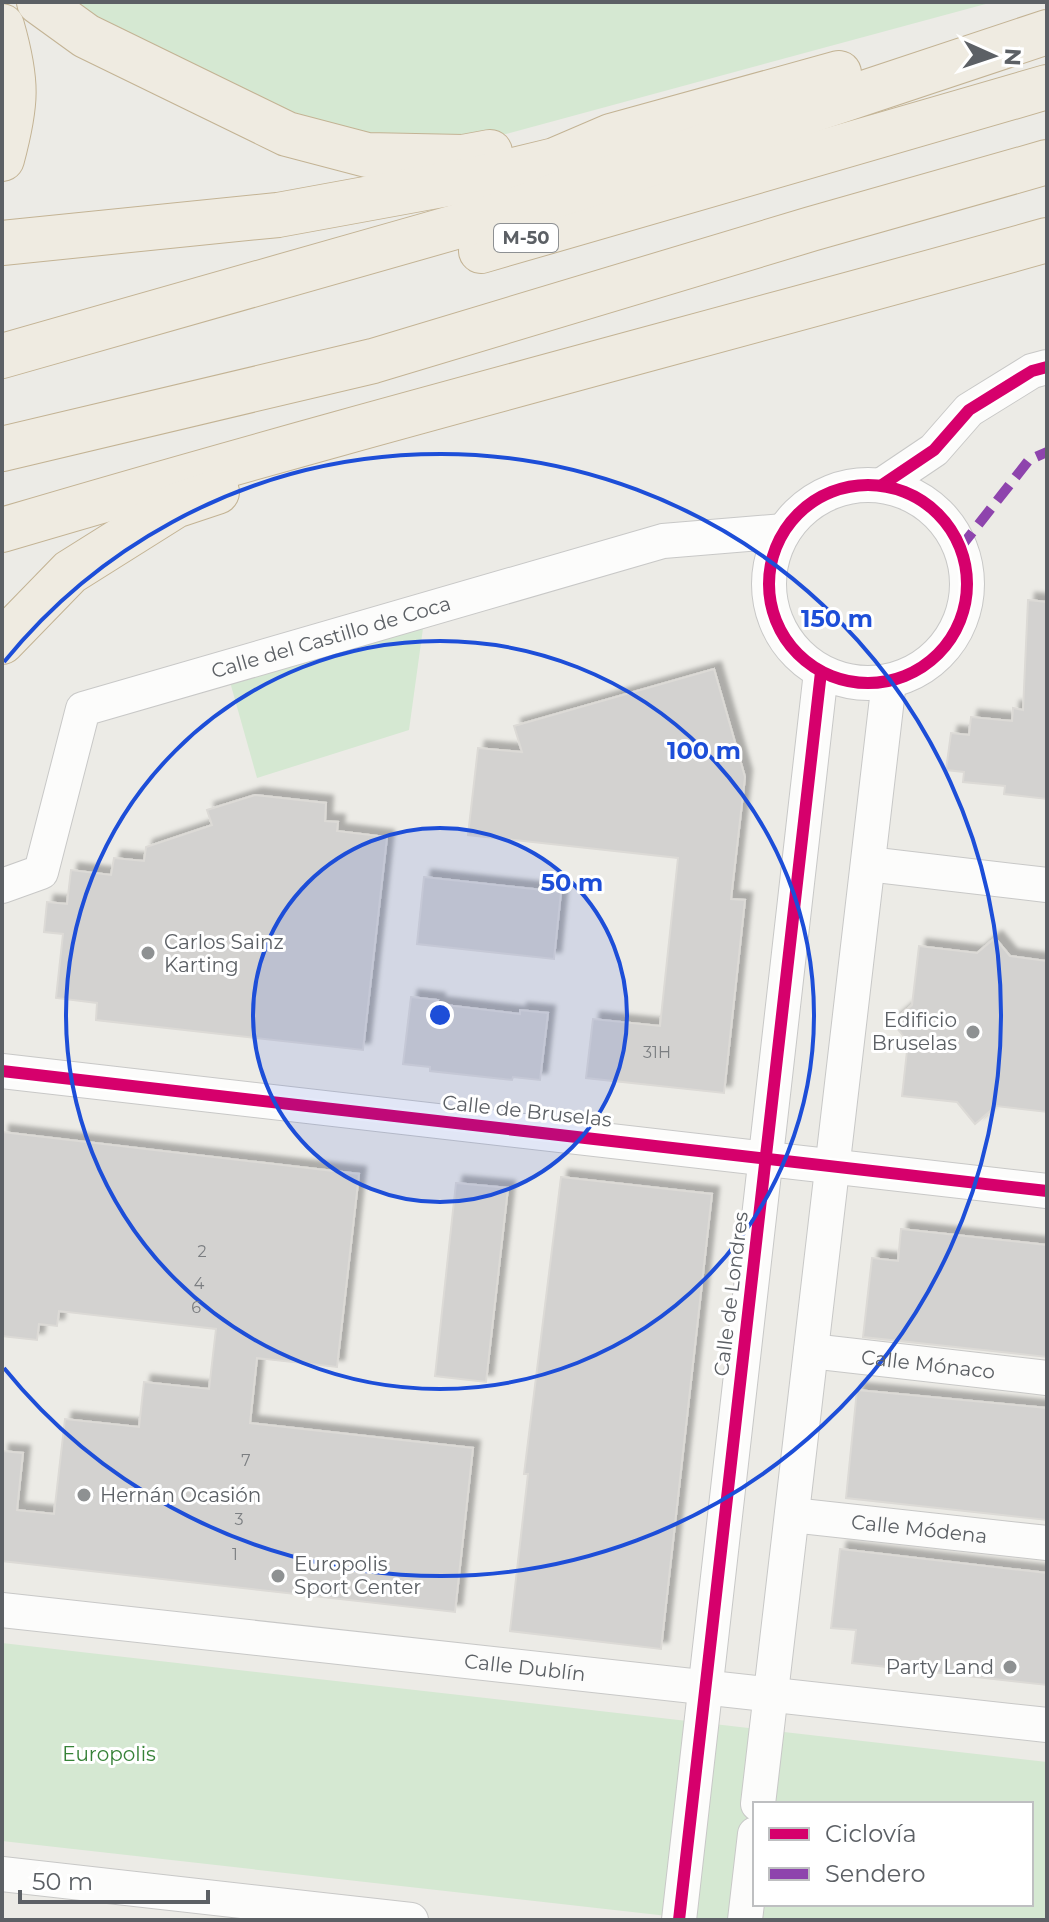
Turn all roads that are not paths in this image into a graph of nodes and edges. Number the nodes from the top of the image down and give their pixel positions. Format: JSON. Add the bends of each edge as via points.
{"nodes":[{"id":1,"x":39,"y":2,"type":"edge"},
{"id":2,"x":1047,"y":14,"type":"edge"},
{"id":3,"x":2,"y":26,"type":"edge"},
{"id":4,"x":1047,"y":32,"type":"edge"},
{"id":5,"x":1047,"y":87,"type":"edge"},
{"id":6,"x":611,"y":136,"type":"junction"},
{"id":7,"x":2,"y":159,"type":"edge"},
{"id":8,"x":1047,"y":162,"type":"edge"},
{"id":9,"x":1047,"y":192,"type":"edge"},
{"id":10,"x":1047,"y":240,"type":"edge"},
{"id":11,"x":2,"y":243,"type":"edge"},
{"id":12,"x":2,"y":356,"type":"edge"},
{"id":13,"x":373,"y":361,"type":"junction"},
{"id":14,"x":606,"y":363,"type":"junction"},
{"id":15,"x":1042,"y":374,"type":"edge"},
{"id":16,"x":2,"y":375,"type":"edge"},
{"id":17,"x":2,"y":449,"type":"edge"},
{"id":18,"x":934,"y":450,"type":"junction"},
{"id":19,"x":882,"y":485,"type":"junction"},
{"id":20,"x":935,"y":511,"type":"junction"},
{"id":21,"x":2,"y":530,"type":"edge"},
{"id":22,"x":784,"y":531,"type":"junction"},
{"id":23,"x":2,"y":642,"type":"edge"},
{"id":24,"x":821,"y":672,"type":"junction"},
{"id":25,"x":889,"y":681,"type":"junction"},
{"id":26,"x":868,"y":864,"type":"junction"},
{"id":27,"x":1047,"y":885,"type":"edge"},
{"id":28,"x":2,"y":886,"type":"edge"},
{"id":29,"x":2,"y":1071,"type":"edge"},
{"id":30,"x":767,"y":1159,"type":"junction"},
{"id":31,"x":833,"y":1166,"type":"junction"},
{"id":32,"x":1047,"y":1191,"type":"edge"},
{"id":33,"x":811,"y":1351,"type":"junction"},
{"id":34,"x":1047,"y":1378,"type":"edge"},
{"id":35,"x":792,"y":1515,"type":"junction"},
{"id":36,"x":1047,"y":1543,"type":"edge"},
{"id":37,"x":2,"y":1610,"type":"edge"},
{"id":38,"x":705,"y":1689,"type":"junction"},
{"id":39,"x":771,"y":1697,"type":"junction"},
{"id":40,"x":1047,"y":1725,"type":"edge"},
{"id":41,"x":758,"y":1802,"type":"edge"},
{"id":42,"x":753,"y":1851,"type":"edge"},
{"id":43,"x":2,"y":1874,"type":"edge"},
{"id":44,"x":411,"y":1920,"type":"edge"},
{"id":45,"x":679,"y":1920,"type":"edge"},
{"id":46,"x":745,"y":1920,"type":"edge"}],
"edges":[{"from":1,"to":6,"type":"highway","via":[[86,36],[287,134],[367,155],[463,157]]},
{"from":2,"to":6,"type":"highway"},
{"from":3,"to":7,"type":"highway","via":[[15,73],[14,115]]},
{"from":4,"to":12,"type":"highway","via":[[494,216]]},
{"from":5,"to":16,"type":"highway","number":"M-50","via":[[485,249]]},
{"from":6,"to":11,"type":"highway","via":[[555,160],[480,178],[278,215]]},
{"from":8,"to":13,"type":"highway"},
{"from":9,"to":13,"type":"highway","via":[[528,330]]},
{"from":10,"to":14,"type":"highway"},
{"from":13,"to":17,"type":"highway"},
{"from":14,"to":21,"type":"highway","via":[[373,421]]},
{"from":14,"to":23,"type":"highway","via":[[175,506],[70,572]]},
{"from":15,"to":18,"type":"street","via":[[969,410]]},
{"from":18,"to":19,"type":"street"},
{"from":18,"to":20,"type":"street"},
{"from":19,"to":20,"type":"street","via":[[911,494]]},
{"from":19,"to":22,"type":"street","via":[[826,493]]},
{"from":20,"to":25,"type":"street","via":[[960,548],[967,574],[964,610],[940,651],[922,667]]},
{"from":22,"to":24,"type":"street","via":[[771,561],[769,593],[777,625],[795,652]]},
{"from":22,"to":28,"type":"street","name":"Calle del Castillo de Coca","via":[[663,541],[83,709],[41,872]]},
{"from":24,"to":25,"type":"street","via":[[854,683]]},
{"from":24,"to":30,"type":"street","name":"Calle de Londres"},
{"from":25,"to":26,"type":"street"},
{"from":26,"to":27,"type":"street"},
{"from":26,"to":31,"type":"street"},
{"from":29,"to":30,"type":"street","name":"Calle de Bruselas"},
{"from":30,"to":31,"type":"street","name":"Calle de Bruselas"},
{"from":30,"to":38,"type":"street","name":"Calle de Londres"},
{"from":31,"to":32,"type":"street","name":"Calle de Bruselas"},
{"from":31,"to":33,"type":"street"},
{"from":33,"to":34,"type":"street","name":"Calle Mónaco"},
{"from":33,"to":35,"type":"street"},
{"from":35,"to":36,"type":"street","name":"Calle Módena"},
{"from":35,"to":39,"type":"street"},
{"from":37,"to":38,"type":"street","name":"Calle Dublín"},
{"from":38,"to":39,"type":"street","name":"Calle Dublín"},
{"from":38,"to":45,"type":"street","name":"Calle de Londres"},
{"from":39,"to":40,"type":"street","name":"Calle Dublín"},
{"from":39,"to":41,"type":"street"},
{"from":42,"to":46,"type":"street"},
{"from":43,"to":44,"type":"street"}]}
